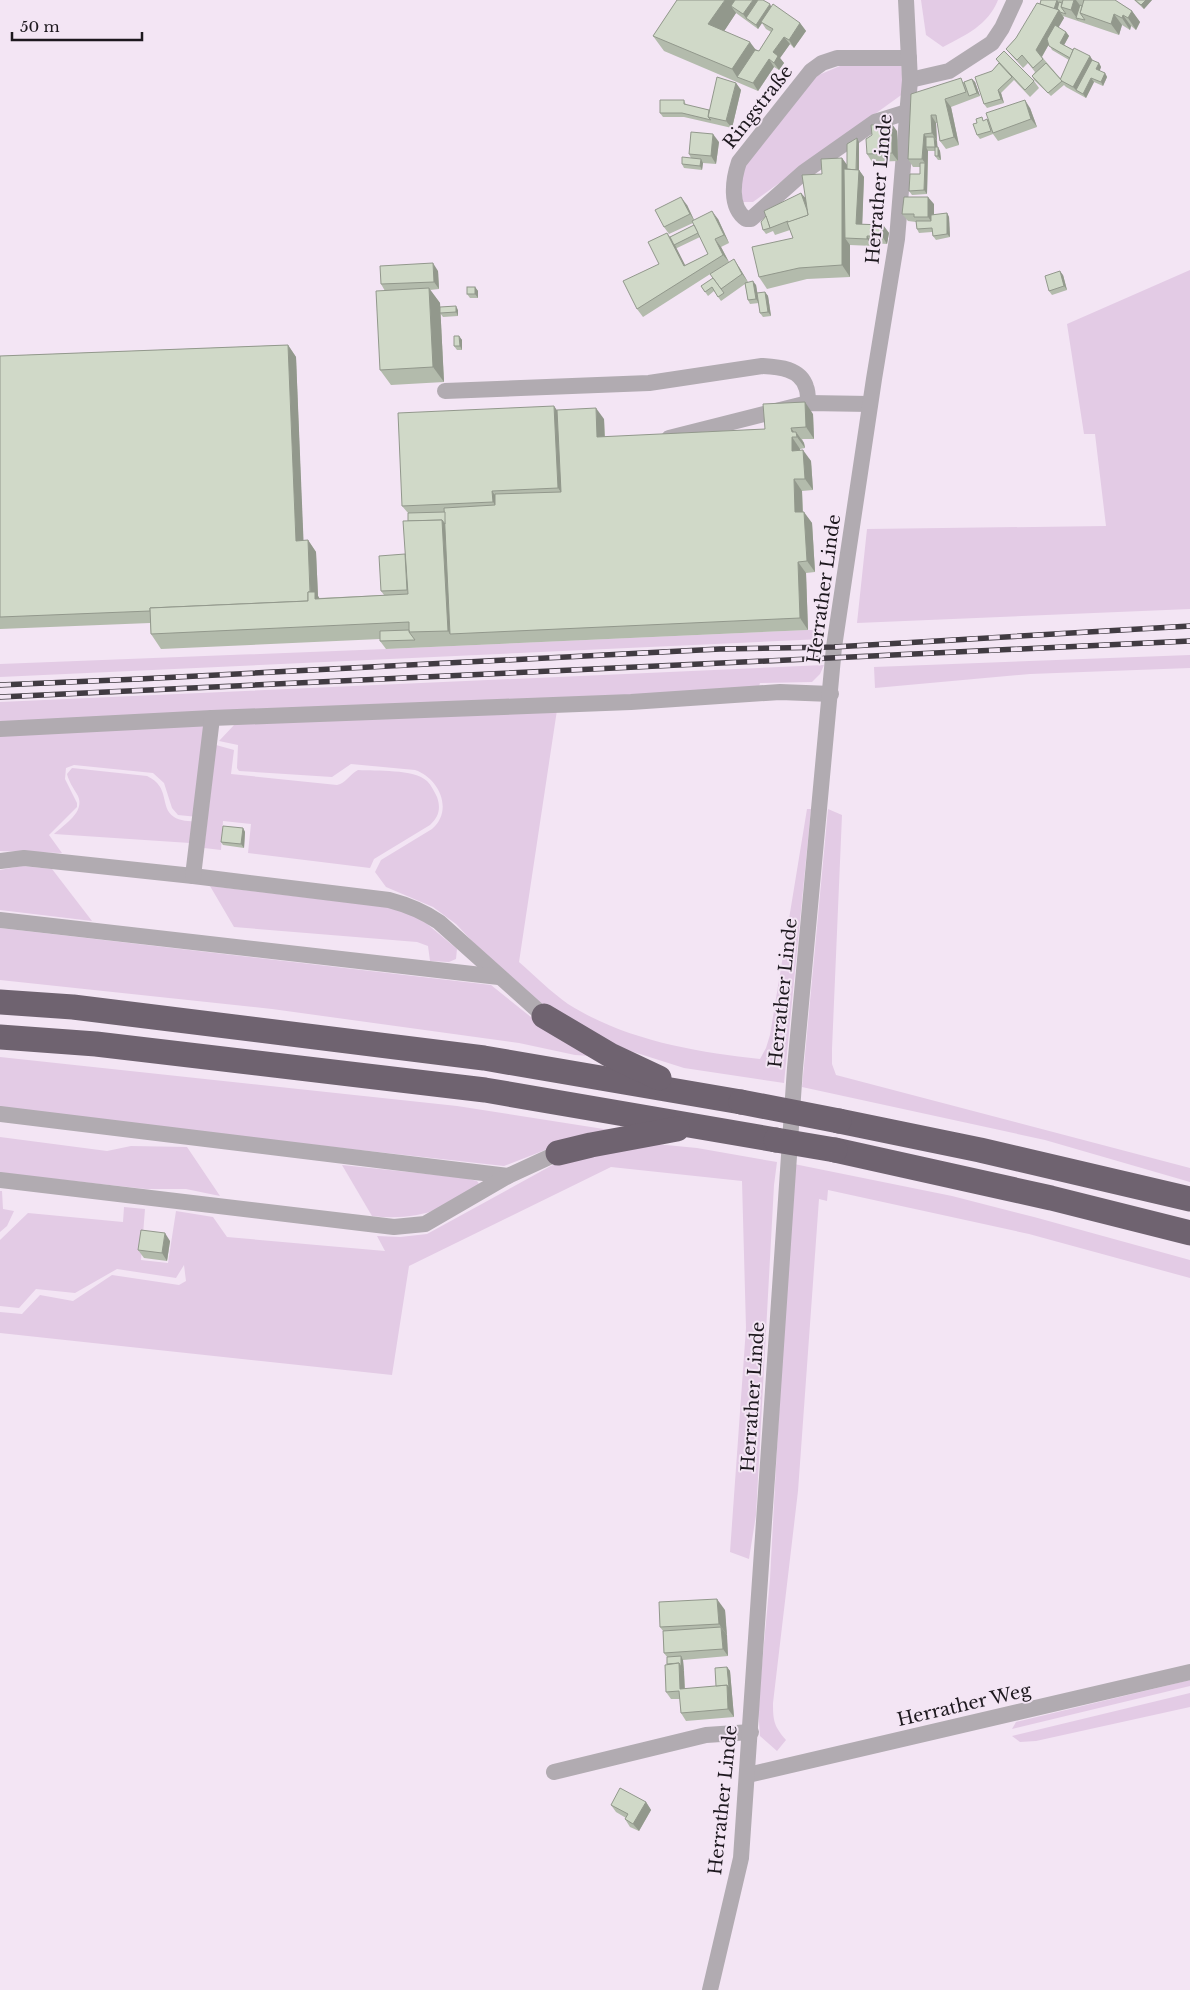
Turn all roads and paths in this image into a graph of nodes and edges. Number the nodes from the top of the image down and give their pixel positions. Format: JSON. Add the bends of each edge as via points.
{"nodes":[{"id":1,"x":906,"y":0,"type":"edge"},
{"id":2,"x":1015,"y":0,"type":"edge"},
{"id":3,"x":909,"y":58,"type":"junction"},
{"id":4,"x":910,"y":80,"type":"junction"},
{"id":5,"x":907,"y":112,"type":"junction"},
{"id":6,"x":445,"y":391,"type":"dead end"},
{"id":7,"x":808,"y":403,"type":"junction"},
{"id":8,"x":870,"y":404,"type":"junction"},
{"id":9,"x":651,"y":443,"type":"edge"},
{"id":10,"x":831,"y":694,"type":"junction"},
{"id":11,"x":212,"y":718,"type":"junction"},
{"id":12,"x":0,"y":729,"type":"edge"},
{"id":13,"x":0,"y":861,"type":"edge"},
{"id":14,"x":193,"y":876,"type":"junction"},
{"id":15,"x":0,"y":920,"type":"edge"},
{"id":16,"x":499,"y":977,"type":"junction"},
{"id":17,"x":0,"y":1002,"type":"edge"},
{"id":18,"x":544,"y":1016,"type":"joint"},
{"id":19,"x":0,"y":1037,"type":"edge"},
{"id":20,"x":691,"y":1093,"type":"junction"},
{"id":21,"x":0,"y":1114,"type":"edge"},
{"id":22,"x":695,"y":1126,"type":"junction"},
{"id":23,"x":558,"y":1153,"type":"joint"},
{"id":24,"x":508,"y":1176,"type":"junction"},
{"id":25,"x":0,"y":1180,"type":"edge"},
{"id":26,"x":1190,"y":1199,"type":"edge"},
{"id":27,"x":1190,"y":1233,"type":"edge"},
{"id":28,"x":1190,"y":1672,"type":"edge"},
{"id":29,"x":751,"y":1732,"type":"junction"},
{"id":30,"x":554,"y":1772,"type":"dead end"},
{"id":31,"x":748,"y":1775,"type":"junction"},
{"id":32,"x":710,"y":1990,"type":"edge"}],
"edges":[{"from":1,"to":3,"type":"street","name":"Herrather Linde"},
{"from":2,"to":4,"type":"street","via":[[992,43],[949,71]]},
{"from":3,"to":4,"type":"street","name":"Herrather Linde"},
{"from":3,"to":5,"type":"street","name":"Ringstraße","via":[[837,58],[812,71],[739,162],[734,193],[739,214],[751,219],[804,172],[875,122]]},
{"from":4,"to":5,"type":"street","name":"Herrather Linde"},
{"from":5,"to":8,"type":"street","name":"Herrather Linde","via":[[897,239]]},
{"from":6,"to":7,"type":"street","via":[[649,383],[762,366],[791,371],[800,377],[806,387]]},
{"from":7,"to":8,"type":"street"},
{"from":7,"to":9,"type":"street"},
{"from":8,"to":10,"type":"street","name":"Herrather Linde","via":[[834,647]]},
{"from":10,"to":11,"type":"street","via":[[780,692],[631,702]]},
{"from":10,"to":29,"type":"street","name":"Herrather Linde","via":[[795,1068]]},
{"from":11,"to":12,"type":"street"},
{"from":11,"to":14,"type":"street"},
{"from":13,"to":14,"type":"street","via":[[24,858]]},
{"from":14,"to":16,"type":"street","via":[[405,904],[439,922]]},
{"from":15,"to":16,"type":"street"},
{"from":16,"to":18,"type":"street"},
{"from":17,"to":20,"type":"highway","via":[[73,1007],[484,1058]]},
{"from":18,"to":20,"type":"highway","via":[[610,1056]]},
{"from":19,"to":22,"type":"highway","via":[[96,1044],[485,1090]]},
{"from":20,"to":26,"type":"highway","bridge":true,"via":[[980,1150]]},
{"from":21,"to":24,"type":"street"},
{"from":22,"to":23,"type":"highway"},
{"from":22,"to":27,"type":"highway","bridge":true,"via":[[835,1150]]},
{"from":23,"to":24,"type":"street"},
{"from":24,"to":25,"type":"street","via":[[425,1224],[394,1227]]},
{"from":28,"to":31,"type":"street","name":"Herrather Weg"},
{"from":29,"to":30,"type":"street","via":[[706,1736]]},
{"from":29,"to":31,"type":"street","name":"Herrather Linde"},
{"from":31,"to":32,"type":"street","name":"Herrather Linde","via":[[741,1858]]}]}
